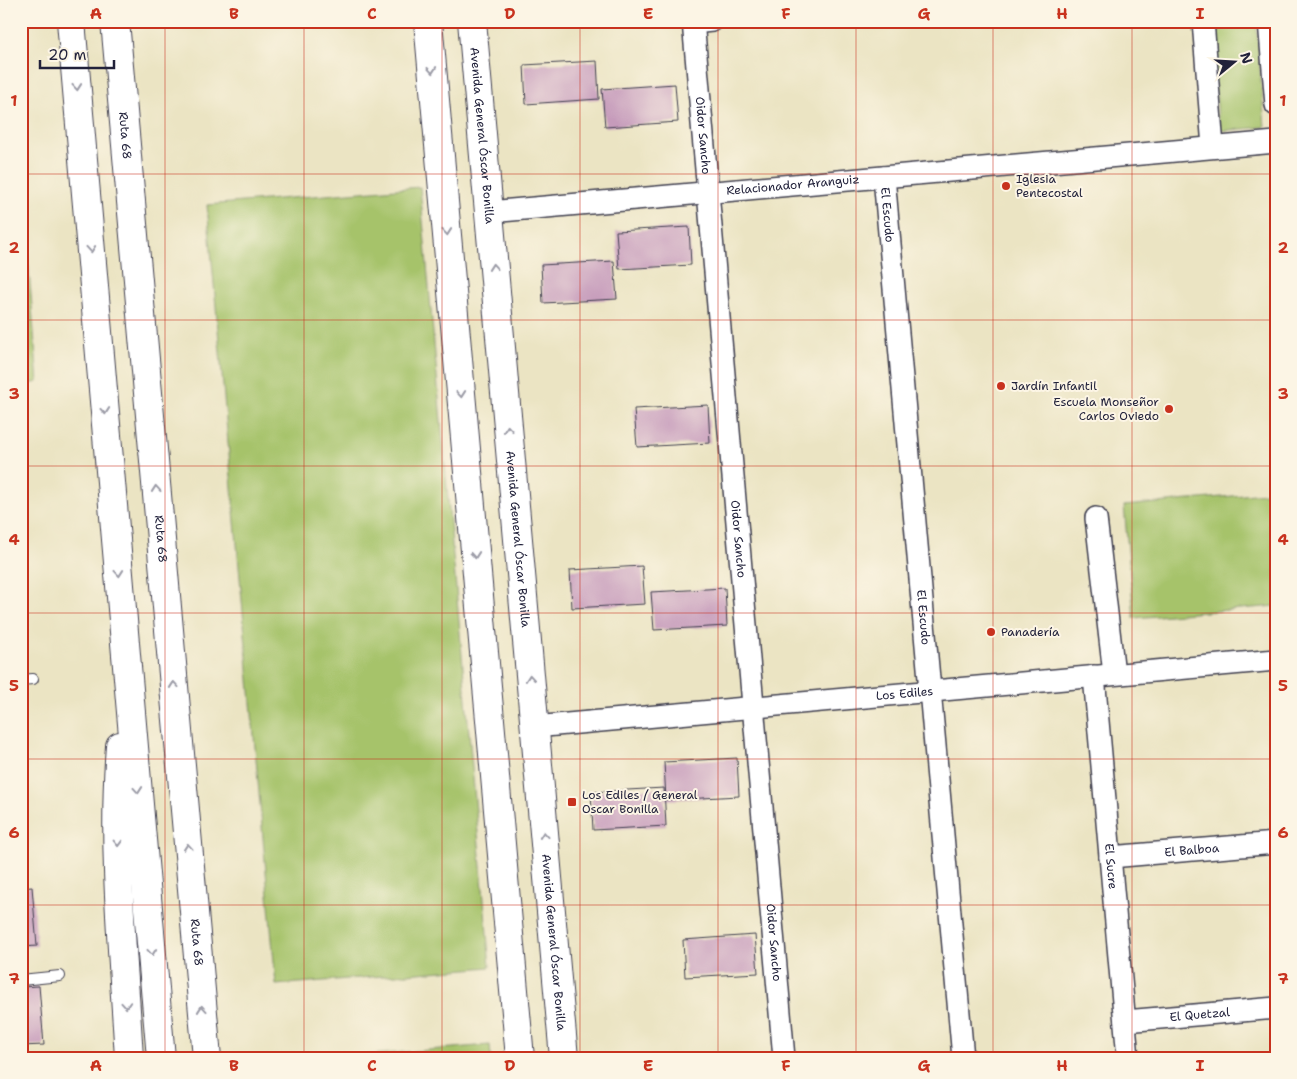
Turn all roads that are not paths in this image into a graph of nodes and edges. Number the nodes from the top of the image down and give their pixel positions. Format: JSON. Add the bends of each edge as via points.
{"nodes":[{"id":1,"x":71,"y":21,"type":"edge"},
{"id":2,"x":115,"y":21,"type":"edge"},
{"id":3,"x":428,"y":21,"type":"edge"},
{"id":4,"x":472,"y":21,"type":"edge"},
{"id":5,"x":1203,"y":21,"type":"edge"},
{"id":6,"x":1269,"y":21,"type":"edge"},
{"id":7,"x":699,"y":22,"type":"edge"},
{"id":8,"x":1276,"y":105,"type":"edge"},
{"id":9,"x":1276,"y":142,"type":"edge"},
{"id":10,"x":1214,"y":147,"type":"junction"},
{"id":11,"x":884,"y":177,"type":"junction"},
{"id":12,"x":708,"y":193,"type":"junction"},
{"id":13,"x":488,"y":212,"type":"junction"},
{"id":14,"x":1096,"y":518,"type":"dead end"},
{"id":15,"x":126,"y":654,"type":"junction"},
{"id":16,"x":1276,"y":660,"type":"edge"},
{"id":17,"x":1104,"y":675,"type":"junction"},
{"id":18,"x":32,"y":679,"type":"dead end"},
{"id":19,"x":21,"y":680,"type":"edge"},
{"id":20,"x":930,"y":691,"type":"junction"},
{"id":21,"x":753,"y":706,"type":"junction"},
{"id":22,"x":534,"y":726,"type":"junction"},
{"id":23,"x":1276,"y":843,"type":"edge"},
{"id":24,"x":1110,"y":857,"type":"junction"},
{"id":25,"x":60,"y":976,"type":"dead end"},
{"id":26,"x":21,"y":980,"type":"edge"},
{"id":27,"x":1276,"y":1008,"type":"edge"},
{"id":28,"x":1125,"y":1021,"type":"junction"},
{"id":29,"x":129,"y":1058,"type":"edge"},
{"id":30,"x":161,"y":1058,"type":"edge"},
{"id":31,"x":207,"y":1058,"type":"edge"},
{"id":32,"x":520,"y":1058,"type":"edge"},
{"id":33,"x":564,"y":1058,"type":"edge"},
{"id":34,"x":784,"y":1058,"type":"edge"},
{"id":35,"x":962,"y":1058,"type":"edge"},
{"id":36,"x":1128,"y":1058,"type":"edge"}],
"edges":[{"from":1,"to":15,"type":"main road","one_way":true},
{"from":31,"to":2,"type":"main road","name":"Ruta 68","one_way":true},
{"from":3,"to":32,"type":"main road","one_way":true},
{"from":4,"to":13,"type":"main road","name":"Avenida General Óscar Bonilla"},
{"from":5,"to":10,"type":"street"},
{"from":6,"to":8,"type":"street"},
{"from":7,"to":12,"type":"street","name":"Oidor Sancho"},
{"from":9,"to":10,"type":"street","name":"Relacionador Aranguiz"},
{"from":10,"to":11,"type":"street","name":"Relacionador Aranguiz"},
{"from":11,"to":12,"type":"street","name":"Relacionador Aranguiz"},
{"from":11,"to":20,"type":"street","name":"El Escudo"},
{"from":12,"to":13,"type":"street","name":"Relacionador Aranguiz"},
{"from":12,"to":21,"type":"street","name":"Oidor Sancho"},
{"from":22,"to":13,"type":"main road","name":"Avenida General Óscar Bonilla","one_way":true},
{"from":14,"to":17,"type":"street","name":"El Sucre"},
{"from":15,"to":29,"type":"main road","one_way":true,"via":[[118,805],[120,912]]},
{"from":15,"to":30,"type":"main road","one_way":true},
{"from":16,"to":17,"type":"street","name":"Los Ediles"},
{"from":17,"to":20,"type":"street","name":"Los Ediles"},
{"from":17,"to":24,"type":"street","name":"El Sucre"},
{"from":18,"to":19,"type":"lane"},
{"from":20,"to":21,"type":"street","name":"Los Ediles"},
{"from":20,"to":35,"type":"street","name":"El Escudo"},
{"from":21,"to":22,"type":"street","name":"Los Ediles"},
{"from":21,"to":34,"type":"street","name":"Oidor Sancho"},
{"from":33,"to":22,"type":"main road","name":"Avenida General Óscar Bonilla","one_way":true},
{"from":23,"to":24,"type":"street","name":"El Balboa"},
{"from":24,"to":28,"type":"street","name":"El Sucre"},
{"from":25,"to":26,"type":"lane"},
{"from":27,"to":28,"type":"street","name":"El Quetzal"},
{"from":28,"to":36,"type":"street","name":"El Sucre"}]}
